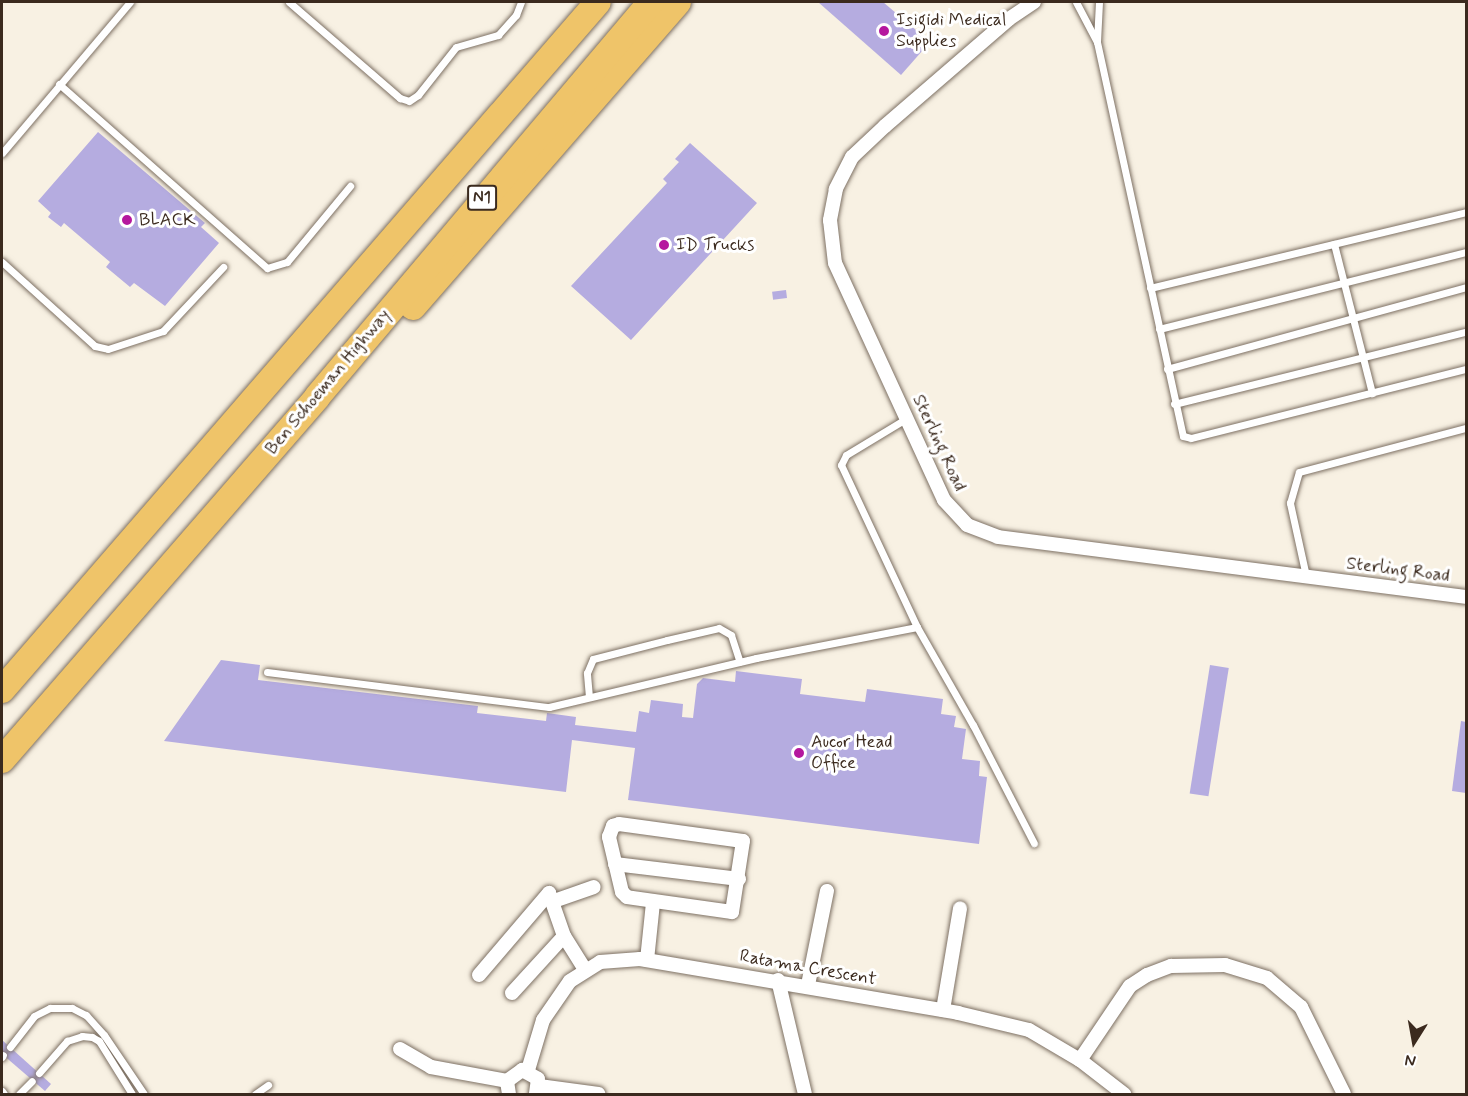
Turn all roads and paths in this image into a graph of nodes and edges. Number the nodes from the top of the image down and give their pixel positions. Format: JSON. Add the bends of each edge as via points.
{"nodes":[{"id":1,"x":130,"y":2,"type":"edge"},
{"id":2,"x":289,"y":2,"type":"edge"},
{"id":3,"x":522,"y":2,"type":"edge"},
{"id":4,"x":585,"y":2,"type":"edge"},
{"id":5,"x":598,"y":2,"type":"edge"},
{"id":6,"x":651,"y":2,"type":"edge"},
{"id":7,"x":678,"y":2,"type":"edge"},
{"id":8,"x":1035,"y":2,"type":"edge"},
{"id":9,"x":1076,"y":2,"type":"edge"},
{"id":10,"x":1099,"y":2,"type":"edge"},
{"id":11,"x":563,"y":42,"type":"junction"},
{"id":12,"x":1097,"y":42,"type":"junction"},
{"id":13,"x":59,"y":84,"type":"junction"},
{"id":14,"x":2,"y":153,"type":"edge"},
{"id":15,"x":350,"y":186,"type":"dead end"},
{"id":16,"x":1467,"y":213,"type":"edge"},
{"id":17,"x":1334,"y":244,"type":"junction"},
{"id":18,"x":1467,"y":252,"type":"edge"},
{"id":19,"x":2,"y":262,"type":"edge"},
{"id":20,"x":223,"y":267,"type":"dead end"},
{"id":21,"x":1343,"y":280,"type":"junction"},
{"id":22,"x":1467,"y":287,"type":"edge"},
{"id":23,"x":1150,"y":288,"type":"junction"},
{"id":24,"x":1353,"y":317,"type":"junction"},
{"id":25,"x":1159,"y":329,"type":"junction"},
{"id":26,"x":1467,"y":332,"type":"edge"},
{"id":27,"x":1363,"y":357,"type":"junction"},
{"id":28,"x":1167,"y":369,"type":"junction"},
{"id":29,"x":1467,"y":369,"type":"edge"},
{"id":30,"x":1372,"y":393,"type":"junction"},
{"id":31,"x":316,"y":397,"type":"junction"},
{"id":32,"x":1174,"y":404,"type":"junction"},
{"id":33,"x":907,"y":418,"type":"junction"},
{"id":34,"x":1467,"y":428,"type":"edge"},
{"id":35,"x":1306,"y":576,"type":"junction"},
{"id":36,"x":1467,"y":597,"type":"edge"},
{"id":37,"x":916,"y":627,"type":"junction"},
{"id":38,"x":740,"y":662,"type":"junction"},
{"id":39,"x":267,"y":672,"type":"dead end"},
{"id":40,"x":2,"y":690,"type":"edge"},
{"id":41,"x":589,"y":697,"type":"junction"},
{"id":42,"x":2,"y":760,"type":"edge"},
{"id":43,"x":1034,"y":843,"type":"dead end"},
{"id":44,"x":615,"y":864,"type":"junction"},
{"id":45,"x":739,"y":879,"type":"junction"},
{"id":46,"x":594,"y":887,"type":"dead end"},
{"id":47,"x":826,"y":891,"type":"dead end"},
{"id":48,"x":554,"y":901,"type":"junction"},
{"id":49,"x":653,"y":903,"type":"junction"},
{"id":50,"x":960,"y":908,"type":"dead end"},
{"id":51,"x":564,"y":936,"type":"junction"},
{"id":52,"x":647,"y":960,"type":"junction"},
{"id":53,"x":585,"y":969,"type":"junction"},
{"id":54,"x":478,"y":975,"type":"dead end"},
{"id":55,"x":778,"y":980,"type":"junction"},
{"id":56,"x":808,"y":985,"type":"junction"},
{"id":57,"x":512,"y":993,"type":"dead end"},
{"id":58,"x":943,"y":1010,"type":"junction"},
{"id":59,"x":10,"y":1047,"type":"dead end"},
{"id":60,"x":400,"y":1049,"type":"dead end"},
{"id":61,"x":1080,"y":1060,"type":"junction"},
{"id":62,"x":528,"y":1070,"type":"junction"},
{"id":63,"x":39,"y":1073,"type":"dead end"},
{"id":64,"x":32,"y":1081,"type":"dead end"},
{"id":65,"x":268,"y":1085,"type":"dead end"},
{"id":66,"x":508,"y":1088,"type":"edge"},
{"id":67,"x":538,"y":1090,"type":"edge"},
{"id":68,"x":2,"y":1091,"type":"edge"},
{"id":69,"x":4,"y":1095,"type":"edge"},
{"id":70,"x":19,"y":1095,"type":"edge"},
{"id":71,"x":132,"y":1095,"type":"edge"},
{"id":72,"x":144,"y":1095,"type":"edge"},
{"id":73,"x":255,"y":1095,"type":"edge"},
{"id":74,"x":598,"y":1095,"type":"edge"},
{"id":75,"x":805,"y":1095,"type":"edge"},
{"id":76,"x":1124,"y":1095,"type":"edge"},
{"id":77,"x":1344,"y":1095,"type":"edge"}],
"edges":[{"from":1,"to":13,"type":"lane"},
{"from":2,"to":3,"type":"lane","via":[[400,98],[409,101],[456,47],[498,35]]},
{"from":4,"to":11,"type":"highway"},
{"from":5,"to":11,"type":"highway"},
{"from":6,"to":31,"type":"highway","name":"Ben Schoeman Highway","number":"N1"},
{"from":7,"to":31,"type":"highway","via":[[466,250],[376,346]]},
{"from":8,"to":33,"type":"street","name":"Sterling Road","via":[[1008,19],[852,157],[836,189],[830,220],[836,263]]},
{"from":9,"to":12,"type":"lane"},
{"from":10,"to":12,"type":"lane"},
{"from":11,"to":40,"type":"highway"},
{"from":12,"to":23,"type":"lane"},
{"from":13,"to":14,"type":"lane"},
{"from":13,"to":15,"type":"lane","via":[[267,268],[287,262]]},
{"from":16,"to":17,"type":"lane"},
{"from":17,"to":21,"type":"lane"},
{"from":17,"to":23,"type":"lane"},
{"from":18,"to":21,"type":"lane"},
{"from":19,"to":20,"type":"lane","via":[[95,346],[108,349],[163,331]]},
{"from":21,"to":24,"type":"lane"},
{"from":21,"to":25,"type":"lane"},
{"from":22,"to":24,"type":"lane"},
{"from":23,"to":25,"type":"lane"},
{"from":24,"to":27,"type":"lane"},
{"from":24,"to":28,"type":"lane"},
{"from":25,"to":28,"type":"lane"},
{"from":26,"to":27,"type":"lane"},
{"from":27,"to":30,"type":"lane"},
{"from":27,"to":32,"type":"lane"},
{"from":28,"to":32,"type":"lane"},
{"from":29,"to":30,"type":"lane"},
{"from":30,"to":32,"type":"lane","via":[[1191,438],[1182,434]]},
{"from":31,"to":42,"type":"highway","name":"Ben Schoeman Highway"},
{"from":33,"to":35,"type":"street","name":"Sterling Road","via":[[944,500],[956,517],[982,533]]},
{"from":33,"to":37,"type":"lane","via":[[846,455],[841,465]]},
{"from":34,"to":35,"type":"lane","via":[[1299,472],[1290,502]]},
{"from":35,"to":36,"type":"street","name":"Sterling Road"},
{"from":37,"to":38,"type":"lane"},
{"from":37,"to":43,"type":"lane","via":[[973,725]]},
{"from":38,"to":41,"type":"lane"},
{"from":38,"to":41,"type":"lane","via":[[731,635],[719,628],[667,640],[593,659],[588,673]]},
{"from":39,"to":41,"type":"lane","via":[[535,708]]},
{"from":44,"to":45,"type":"street"},
{"from":44,"to":45,"type":"street","via":[[609,837],[613,826],[619,824],[739,839],[744,846]]},
{"from":44,"to":49,"type":"street","via":[[622,892],[633,901]]},
{"from":45,"to":49,"type":"street","via":[[732,912]]},
{"from":46,"to":48,"type":"street"},
{"from":47,"to":56,"type":"street"},
{"from":48,"to":51,"type":"street"},
{"from":48,"to":54,"type":"street","via":[[548,894]]},
{"from":49,"to":52,"type":"street"},
{"from":50,"to":58,"type":"street"},
{"from":51,"to":53,"type":"street"},
{"from":51,"to":57,"type":"street"},
{"from":52,"to":53,"type":"street","name":"Ratama Crescent","via":[[616,958]]},
{"from":52,"to":55,"type":"street","name":"Ratama Crescent"},
{"from":53,"to":62,"type":"street","name":"Ratama Crescent","via":[[556,996],[543,1020]]},
{"from":55,"to":56,"type":"street","name":"Ratama Crescent"},
{"from":55,"to":75,"type":"street"},
{"from":56,"to":58,"type":"street","name":"Ratama Crescent"},
{"from":58,"to":61,"type":"street","name":"Ratama Crescent","via":[[1029,1030]]},
{"from":59,"to":72,"type":"lane","via":[[34,1016],[50,1008],[72,1008],[86,1015],[104,1035]]},
{"from":60,"to":66,"type":"street","via":[[431,1067]]},
{"from":61,"to":76,"type":"street","name":"Ratama Crescent"},
{"from":61,"to":77,"type":"street","via":[[1130,986],[1171,966],[1225,965],[1267,978],[1295,1001],[1311,1022]]},
{"from":62,"to":66,"type":"street","via":[[515,1071]]},
{"from":62,"to":67,"type":"street"},
{"from":63,"to":71,"type":"lane","via":[[67,1041],[92,1037],[99,1041]]},
{"from":64,"to":70,"type":"lane"},
{"from":65,"to":73,"type":"lane"},
{"from":67,"to":74,"type":"street"},
{"from":68,"to":69,"type":"lane"}]}
